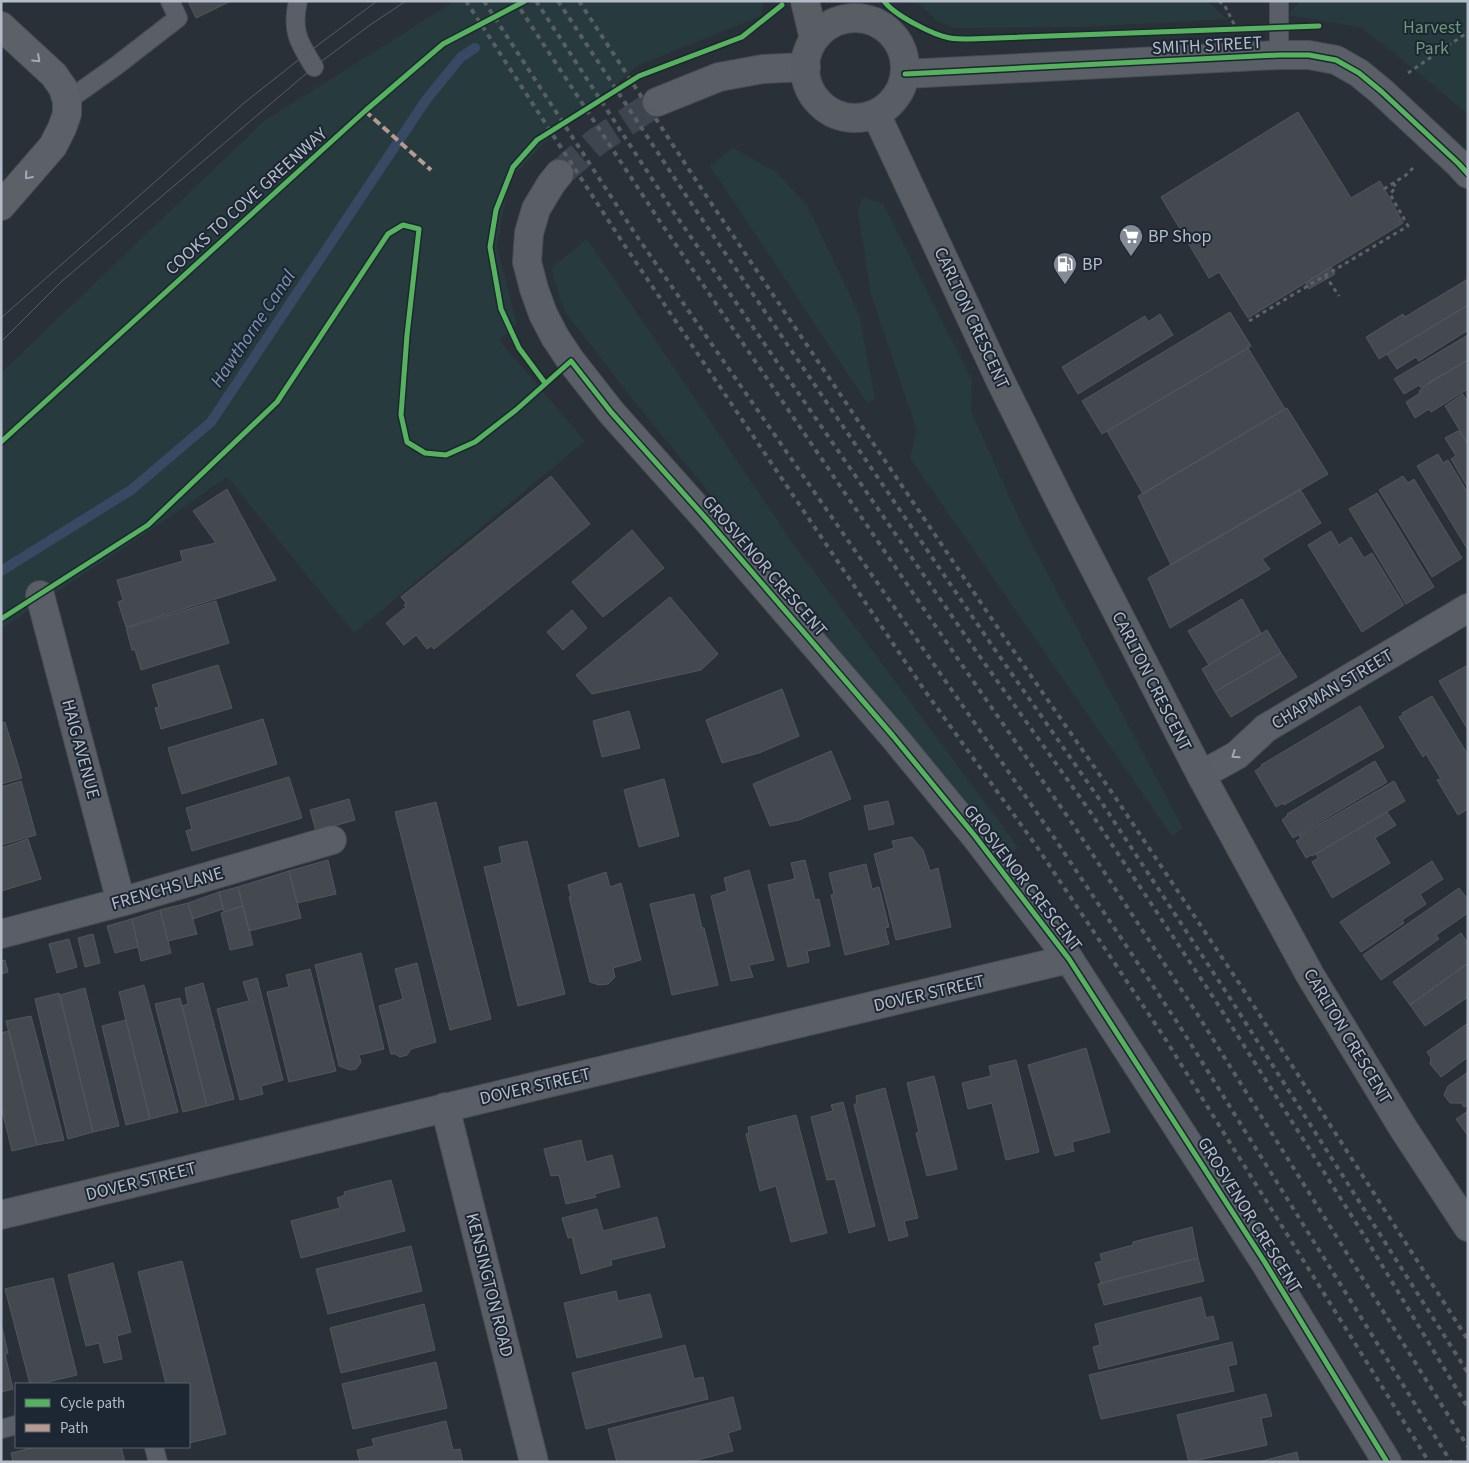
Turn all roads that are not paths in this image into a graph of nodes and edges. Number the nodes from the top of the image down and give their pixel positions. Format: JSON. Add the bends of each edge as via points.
{"nodes":[{"id":1,"x":170,"y":1,"type":"edge"},
{"id":2,"x":298,"y":1,"type":"edge"},
{"id":3,"x":805,"y":1,"type":"edge"},
{"id":4,"x":856,"y":10,"type":"edge"},
{"id":5,"x":1279,"y":14,"type":"edge"},
{"id":6,"x":1,"y":26,"type":"edge"},
{"id":7,"x":814,"y":39,"type":"junction"},
{"id":8,"x":1279,"y":55,"type":"junction"},
{"id":9,"x":314,"y":67,"type":"dead end"},
{"id":10,"x":806,"y":67,"type":"junction"},
{"id":11,"x":905,"y":74,"type":"junction"},
{"id":12,"x":67,"y":100,"type":"junction"},
{"id":13,"x":656,"y":102,"type":"tunnel mouth"},
{"id":14,"x":876,"y":114,"type":"junction"},
{"id":15,"x":559,"y":174,"type":"tunnel mouth"},
{"id":16,"x":1468,"y":174,"type":"edge"},
{"id":17,"x":1,"y":206,"type":"edge"},
{"id":18,"x":40,"y":595,"type":"dead end"},
{"id":19,"x":1468,"y":608,"type":"edge"},
{"id":20,"x":1201,"y":775,"type":"junction"},
{"id":21,"x":332,"y":840,"type":"dead end"},
{"id":22,"x":121,"y":902,"type":"junction"},
{"id":23,"x":1,"y":934,"type":"edge"},
{"id":24,"x":1069,"y":959,"type":"junction"},
{"id":25,"x":445,"y":1107,"type":"junction"},
{"id":26,"x":1,"y":1215,"type":"edge"},
{"id":27,"x":1468,"y":1227,"type":"edge"},
{"id":28,"x":15,"y":1425,"type":"edge"},
{"id":29,"x":1,"y":1429,"type":"edge"},
{"id":30,"x":154,"y":1448,"type":"edge"},
{"id":31,"x":158,"y":1462,"type":"edge"},
{"id":32,"x":534,"y":1462,"type":"edge"},
{"id":33,"x":1387,"y":1462,"type":"edge"}],
"edges":[{"from":1,"to":12,"type":"lane","via":[[178,18]]},
{"from":2,"to":9,"type":"lane","via":[[298,40]]},
{"from":3,"to":7,"type":"main road"},
{"from":4,"to":7,"type":"main road","via":[[850,18],[830,25]]},
{"from":4,"to":11,"type":"main road","via":[[887,29],[895,38],[902,50]]},
{"from":5,"to":8,"type":"lane"},
{"from":6,"to":12,"type":"main road","one_way":true,"via":[[54,75]]},
{"from":7,"to":10,"type":"main road"},
{"from":8,"to":11,"type":"street","name":"SMITH STREET"},
{"from":8,"to":16,"type":"street","name":"SMITH STREET","via":[[1309,55],[1336,60],[1359,73]]},
{"from":10,"to":13,"type":"street","via":[[763,69],[719,77]]},
{"from":10,"to":14,"type":"main road","via":[[815,98],[833,112],[855,118]]},
{"from":11,"to":14,"type":"main road","via":[[896,98]]},
{"from":12,"to":17,"type":"main road","one_way":true,"via":[[67,114],[53,146]]},
{"from":14,"to":20,"type":"main road","name":"CARLTON CRESCENT","via":[[1000,380]]},
{"from":15,"to":24,"type":"street","name":"GROSVENOR CRESCENT","via":[[536,209],[529,233],[527,262],[543,314],[555,337],[611,412],[893,736]]},
{"from":18,"to":22,"type":"street","name":"HAIG AVENUE"},
{"from":19,"to":20,"type":"street","name":"CHAPMAN STREET","one_way":true,"via":[[1266,728],[1237,755]]},
{"from":20,"to":27,"type":"main road","name":"CARLTON CRESCENT","via":[[1310,975]]},
{"from":21,"to":22,"type":"street","name":"FRENCHS LANE"},
{"from":22,"to":23,"type":"street","name":"FRENCHS LANE"},
{"from":24,"to":25,"type":"street","name":"DOVER STREET"},
{"from":24,"to":33,"type":"street","name":"GROSVENOR CRESCENT","via":[[1264,1261]]},
{"from":25,"to":26,"type":"street","name":"DOVER STREET"},
{"from":25,"to":32,"type":"street","name":"KENSINGTON ROAD"},
{"from":28,"to":29,"type":"lane"},
{"from":30,"to":31,"type":"lane"}]}
